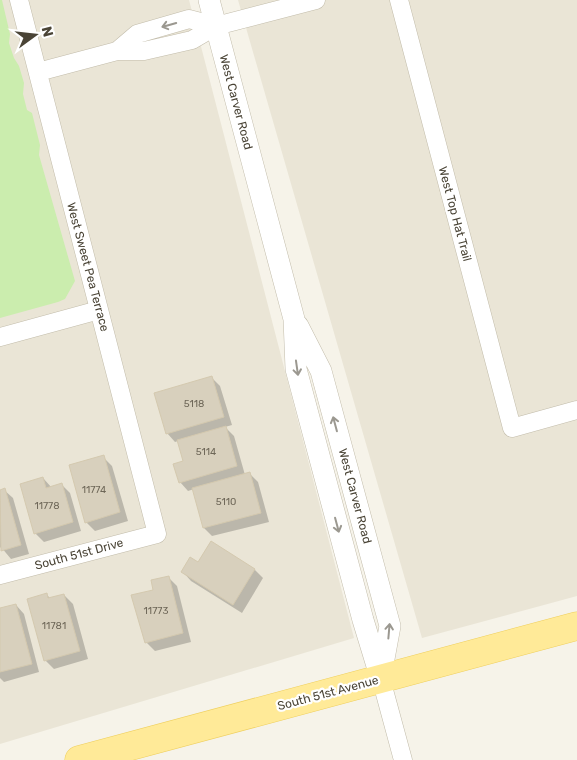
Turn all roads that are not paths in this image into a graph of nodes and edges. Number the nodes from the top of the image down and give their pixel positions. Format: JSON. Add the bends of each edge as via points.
{"nodes":[{"id":1,"x":19,"y":0,"type":"edge"},
{"id":2,"x":210,"y":0,"type":"edge"},
{"id":3,"x":316,"y":0,"type":"edge"},
{"id":4,"x":399,"y":0,"type":"edge"},
{"id":5,"x":216,"y":26,"type":"junction"},
{"id":6,"x":38,"y":72,"type":"junction"},
{"id":7,"x":99,"y":310,"type":"junction"},
{"id":8,"x":0,"y":337,"type":"edge"},
{"id":9,"x":577,"y":410,"type":"edge"},
{"id":10,"x":157,"y":534,"type":"joint"},
{"id":11,"x":0,"y":575,"type":"edge"},
{"id":12,"x":577,"y":626,"type":"edge"},
{"id":13,"x":380,"y":679,"type":"junction"},
{"id":14,"x":79,"y":760,"type":"edge"},
{"id":15,"x":403,"y":760,"type":"edge"}],
"edges":[{"from":1,"to":6,"type":"street","name":"West Sweet Pea Terrace"},
{"from":2,"to":5,"type":"street","name":"West Carver Road"},
{"from":3,"to":5,"type":"street"},
{"from":4,"to":9,"type":"street","name":"West Top Hat Trail","via":[[512,428]]},
{"from":5,"to":6,"type":"street","via":[[192,40],[144,51],[117,51]]},
{"from":5,"to":13,"type":"street","name":"West Carver Road","via":[[294,319],[296,369]]},
{"from":6,"to":7,"type":"street","name":"West Sweet Pea Terrace"},
{"from":7,"to":8,"type":"street"},
{"from":7,"to":10,"type":"street","name":"West Sweet Pea Terrace"},
{"from":10,"to":11,"type":"street","name":"South 51st Drive"},
{"from":12,"to":13,"type":"main road","name":"South 51st Avenue"},
{"from":13,"to":14,"type":"main road","name":"South 51st Avenue"},
{"from":13,"to":15,"type":"street","name":"West Carver Road"}]}
